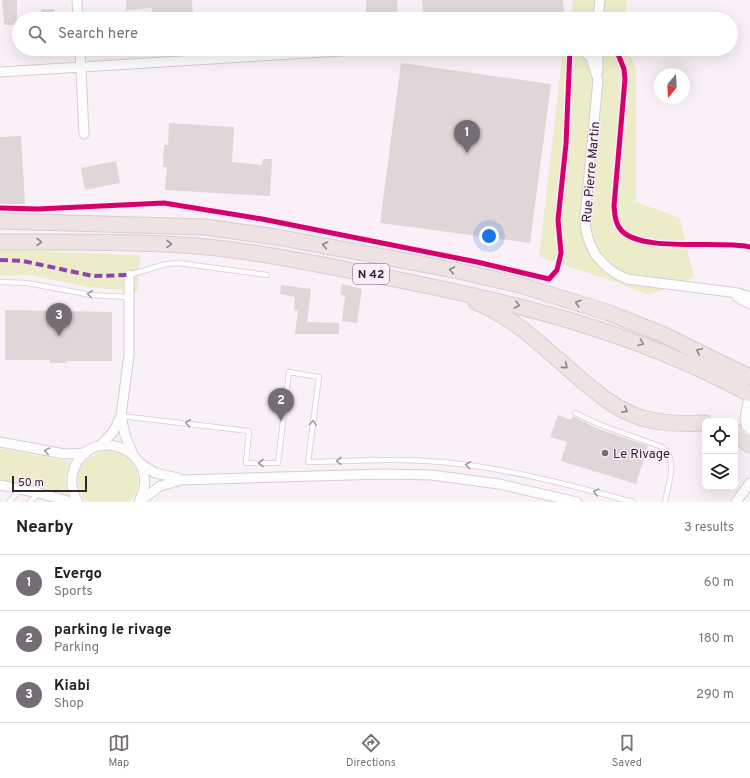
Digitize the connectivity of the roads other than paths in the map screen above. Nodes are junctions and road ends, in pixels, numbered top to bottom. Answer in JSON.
{"nodes":[{"id":1,"x":77,"y":0,"type":"edge"},
{"id":2,"x":600,"y":0,"type":"edge"},
{"id":3,"x":78,"y":12,"type":"edge"},
{"id":4,"x":599,"y":12,"type":"edge"},
{"id":5,"x":80,"y":56,"type":"edge"},
{"id":6,"x":259,"y":56,"type":"edge"},
{"id":7,"x":589,"y":56,"type":"edge"},
{"id":8,"x":598,"y":56,"type":"edge"},
{"id":9,"x":81,"y":67,"type":"junction"},
{"id":10,"x":0,"y":72,"type":"edge"},
{"id":11,"x":597,"y":77,"type":"junction"},
{"id":12,"x":84,"y":134,"type":"dead end"},
{"id":13,"x":0,"y":221,"type":"edge"},
{"id":14,"x":0,"y":242,"type":"edge"},
{"id":15,"x":129,"y":275,"type":"joint"},
{"id":16,"x":267,"y":275,"type":"dead end"},
{"id":17,"x":0,"y":282,"type":"edge"},
{"id":18,"x":420,"y":284,"type":"junction"},
{"id":19,"x":724,"y":292,"type":"junction"},
{"id":20,"x":129,"y":297,"type":"junction"},
{"id":21,"x":750,"y":297,"type":"edge"},
{"id":22,"x":750,"y":304,"type":"edge"},
{"id":23,"x":730,"y":375,"type":"junction"},
{"id":24,"x":750,"y":378,"type":"edge"},
{"id":25,"x":750,"y":394,"type":"edge"},
{"id":26,"x":750,"y":397,"type":"edge"},
{"id":27,"x":575,"y":413,"type":"dead end"},
{"id":28,"x":121,"y":416,"type":"junction"},
{"id":29,"x":702,"y":423,"type":"edge"},
{"id":30,"x":738,"y":435,"type":"edge"},
{"id":31,"x":750,"y":440,"type":"edge"},
{"id":32,"x":0,"y":442,"type":"edge"},
{"id":33,"x":750,"y":445,"type":"edge"},
{"id":34,"x":100,"y":446,"type":"junction"},
{"id":35,"x":86,"y":453,"type":"junction"},
{"id":36,"x":133,"y":455,"type":"junction"},
{"id":37,"x":141,"y":464,"type":"junction"},
{"id":38,"x":191,"y":479,"type":"junction"},
{"id":39,"x":750,"y":483,"type":"edge"},
{"id":40,"x":0,"y":485,"type":"edge"},
{"id":41,"x":28,"y":490,"type":"junction"},
{"id":42,"x":39,"y":493,"type":"junction"},
{"id":43,"x":9,"y":502,"type":"edge"},
{"id":44,"x":30,"y":502,"type":"edge"},
{"id":45,"x":71,"y":502,"type":"edge"},
{"id":46,"x":78,"y":502,"type":"edge"},
{"id":47,"x":139,"y":502,"type":"edge"},
{"id":48,"x":577,"y":502,"type":"edge"},
{"id":49,"x":633,"y":502,"type":"edge"},
{"id":50,"x":665,"y":502,"type":"edge"},
{"id":51,"x":736,"y":502,"type":"edge"}],
"edges":[{"from":1,"to":3,"type":"street"},
{"from":2,"to":4,"type":"street"},
{"from":5,"to":9,"type":"street"},
{"from":6,"to":9,"type":"street"},
{"from":7,"to":11,"type":"street","name":"Rue Pierre Martin"},
{"from":8,"to":11,"type":"street"},
{"from":9,"to":10,"type":"street"},
{"from":9,"to":12,"type":"street"},
{"from":11,"to":19,"type":"street","name":"Rue Pierre Martin"},
{"from":23,"to":13,"type":"highway","number":"N 42","one_way":true},
{"from":14,"to":18,"type":"highway","number":"N 42","one_way":true},
{"from":15,"to":16,"type":"lane"},
{"from":15,"to":20,"type":"street"},
{"from":20,"to":17,"type":"lane","one_way":true},
{"from":18,"to":23,"type":"highway","number":"N 42","one_way":true},
{"from":18,"to":29,"type":"highway","one_way":true},
{"from":19,"to":21,"type":"street","name":"Rue Pierre Martin"},
{"from":19,"to":22,"type":"street","name":"Rue Pierre Martin"},
{"from":20,"to":28,"type":"street"},
{"from":23,"to":24,"type":"highway","number":"N 42"},
{"from":23,"to":25,"type":"highway","number":"N 42"},
{"from":26,"to":31,"type":"street"},
{"from":27,"to":50,"type":"lane"},
{"from":28,"to":34,"type":"street"},
{"from":28,"to":36,"type":"street"},
{"from":49,"to":28,"type":"lane","one_way":true},
{"from":30,"to":33,"type":"highway"},
{"from":35,"to":32,"type":"street","one_way":true},
{"from":34,"to":35,"type":"street"},
{"from":34,"to":36,"type":"street"},
{"from":35,"to":46,"type":"street"},
{"from":36,"to":37,"type":"street"},
{"from":37,"to":38,"type":"street"},
{"from":37,"to":47,"type":"street"},
{"from":38,"to":47,"type":"street"},
{"from":38,"to":48,"type":"street"},
{"from":39,"to":51,"type":"street"},
{"from":40,"to":41,"type":"street"},
{"from":41,"to":42,"type":"street"},
{"from":41,"to":43,"type":"lane"},
{"from":42,"to":44,"type":"lane"},
{"from":42,"to":45,"type":"street"}]}
